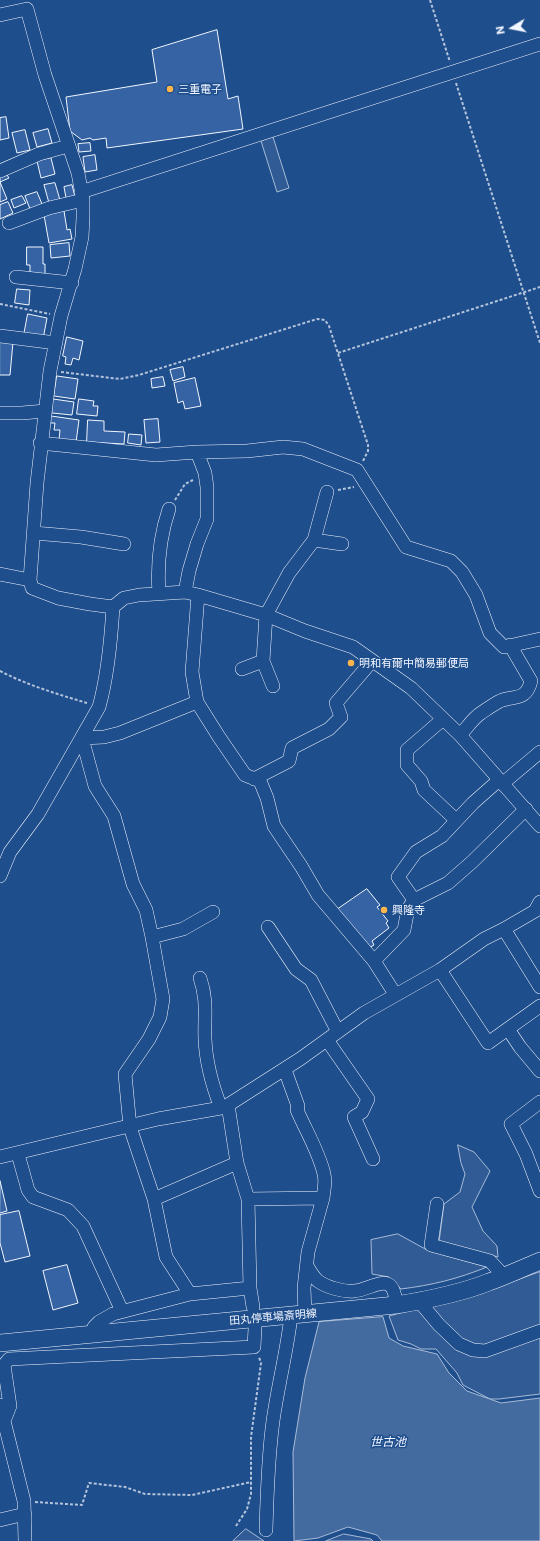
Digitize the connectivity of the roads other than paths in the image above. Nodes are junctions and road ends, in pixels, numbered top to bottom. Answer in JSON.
{"nodes":[{"id":1,"x":0,"y":15,"type":"edge"},
{"id":2,"x":540,"y":44,"type":"edge"},
{"id":3,"x":68,"y":146,"type":"junction"},
{"id":4,"x":0,"y":171,"type":"edge"},
{"id":5,"x":82,"y":196,"type":"junction"},
{"id":6,"x":9,"y":223,"type":"dead end"},
{"id":7,"x":16,"y":277,"type":"dead end"},
{"id":8,"x":72,"y":283,"type":"junction"},
{"id":9,"x":0,"y":336,"type":"edge"},
{"id":10,"x":56,"y":343,"type":"junction"},
{"id":11,"x":44,"y":411,"type":"junction"},
{"id":12,"x":0,"y":413,"type":"edge"},
{"id":13,"x":40,"y":443,"type":"junction"},
{"id":14,"x":197,"y":452,"type":"junction"},
{"id":15,"x":327,"y":492,"type":"road end"},
{"id":16,"x":169,"y":509,"type":"road end"},
{"id":17,"x":34,"y":533,"type":"junction"},
{"id":18,"x":314,"y":540,"type":"junction"},
{"id":19,"x":124,"y":544,"type":"dead end"},
{"id":20,"x":342,"y":544,"type":"dead end"},
{"id":21,"x":0,"y":574,"type":"edge"},
{"id":22,"x":30,"y":580,"type":"junction"},
{"id":23,"x":185,"y":592,"type":"junction"},
{"id":24,"x":159,"y":593,"type":"junction"},
{"id":25,"x":198,"y":595,"type":"junction"},
{"id":26,"x":112,"y":606,"type":"junction"},
{"id":27,"x":266,"y":615,"type":"junction"},
{"id":28,"x":540,"y":639,"type":"edge"},
{"id":29,"x":510,"y":645,"type":"junction"},
{"id":30,"x":263,"y":661,"type":"junction"},
{"id":31,"x":372,"y":661,"type":"junction"},
{"id":32,"x":242,"y":669,"type":"dead end"},
{"id":33,"x":535,"y":679,"type":"edge"},
{"id":34,"x":273,"y":686,"type":"dead end"},
{"id":35,"x":197,"y":702,"type":"junction"},
{"id":36,"x":443,"y":719,"type":"junction"},
{"id":37,"x":460,"y":735,"type":"junction"},
{"id":38,"x":82,"y":738,"type":"junction"},
{"id":39,"x":540,"y":752,"type":"edge"},
{"id":40,"x":254,"y":779,"type":"junction"},
{"id":41,"x":500,"y":782,"type":"junction"},
{"id":42,"x":526,"y":809,"type":"junction"},
{"id":43,"x":456,"y":820,"type":"junction"},
{"id":44,"x":540,"y":826,"type":"edge"},
{"id":45,"x":0,"y":876,"type":"edge"},
{"id":46,"x":414,"y":900,"type":"junction"},
{"id":47,"x":540,"y":902,"type":"edge"},
{"id":48,"x":213,"y":912,"type":"dead end"},
{"id":49,"x":268,"y":927,"type":"dead end"},
{"id":50,"x":504,"y":930,"type":"junction"},
{"id":51,"x":152,"y":937,"type":"junction"},
{"id":52,"x":374,"y":961,"type":"junction"},
{"id":53,"x":440,"y":970,"type":"junction"},
{"id":54,"x":200,"y":978,"type":"dead end"},
{"id":55,"x":540,"y":987,"type":"edge"},
{"id":56,"x":395,"y":994,"type":"junction"},
{"id":57,"x":540,"y":1006,"type":"edge"},
{"id":58,"x":508,"y":1029,"type":"junction"},
{"id":59,"x":338,"y":1032,"type":"junction"},
{"id":60,"x":327,"y":1040,"type":"junction"},
{"id":61,"x":285,"y":1070,"type":"junction"},
{"id":62,"x":540,"y":1071,"type":"edge"},
{"id":63,"x":540,"y":1102,"type":"edge"},
{"id":64,"x":224,"y":1106,"type":"junction"},
{"id":65,"x":130,"y":1127,"type":"junction"},
{"id":66,"x":18,"y":1154,"type":"junction"},
{"id":67,"x":0,"y":1157,"type":"edge"},
{"id":68,"x":373,"y":1159,"type":"dead end"},
{"id":69,"x":237,"y":1163,"type":"junction"},
{"id":70,"x":540,"y":1191,"type":"edge"},
{"id":71,"x":323,"y":1198,"type":"junction"},
{"id":72,"x":154,"y":1199,"type":"junction"},
{"id":73,"x":248,"y":1200,"type":"junction"},
{"id":74,"x":436,"y":1204,"type":"dead end"},
{"id":75,"x":540,"y":1261,"type":"edge"},
{"id":76,"x":307,"y":1266,"type":"junction"},
{"id":77,"x":504,"y":1276,"type":"junction"},
{"id":78,"x":250,"y":1288,"type":"junction"},
{"id":79,"x":190,"y":1294,"type":"junction"},
{"id":80,"x":419,"y":1301,"type":"junction"},
{"id":81,"x":396,"y":1305,"type":"junction"},
{"id":82,"x":253,"y":1307,"type":"dead end"},
{"id":83,"x":122,"y":1311,"type":"junction"},
{"id":84,"x":298,"y":1315,"type":"junction"},
{"id":85,"x":255,"y":1328,"type":"dead end"},
{"id":86,"x":540,"y":1332,"type":"edge"},
{"id":87,"x":91,"y":1335,"type":"junction"},
{"id":88,"x":0,"y":1343,"type":"edge"},
{"id":89,"x":0,"y":1405,"type":"edge"},
{"id":90,"x":4,"y":1421,"type":"junction"},
{"id":91,"x":25,"y":1514,"type":"junction"},
{"id":92,"x":0,"y":1520,"type":"edge"},
{"id":93,"x":266,"y":1530,"type":"dead end"},
{"id":94,"x":25,"y":1541,"type":"edge"}],
"edges":[{"from":1,"to":3,"type":"street"},
{"from":2,"to":5,"type":"street"},
{"from":3,"to":4,"type":"street"},
{"from":3,"to":5,"type":"street"},
{"from":5,"to":6,"type":"street"},
{"from":5,"to":8,"type":"street"},
{"from":7,"to":8,"type":"street"},
{"from":8,"to":10,"type":"street"},
{"from":9,"to":10,"type":"street"},
{"from":10,"to":11,"type":"street"},
{"from":11,"to":12,"type":"street"},
{"from":11,"to":13,"type":"street"},
{"from":13,"to":14,"type":"street"},
{"from":13,"to":17,"type":"street"},
{"from":14,"to":23,"type":"street"},
{"from":14,"to":29,"type":"street"},
{"from":15,"to":18,"type":"street"},
{"from":16,"to":24,"type":"street"},
{"from":17,"to":19,"type":"street"},
{"from":17,"to":22,"type":"street"},
{"from":18,"to":20,"type":"street"},
{"from":18,"to":27,"type":"street"},
{"from":21,"to":22,"type":"street"},
{"from":22,"to":26,"type":"street"},
{"from":23,"to":24,"type":"street"},
{"from":23,"to":25,"type":"street"},
{"from":24,"to":26,"type":"street"},
{"from":25,"to":27,"type":"street"},
{"from":25,"to":35,"type":"street"},
{"from":26,"to":38,"type":"street"},
{"from":27,"to":30,"type":"street"},
{"from":27,"to":31,"type":"street"},
{"from":28,"to":29,"type":"street"},
{"from":29,"to":33,"type":"street"},
{"from":30,"to":32,"type":"street"},
{"from":30,"to":34,"type":"street"},
{"from":31,"to":36,"type":"street"},
{"from":31,"to":40,"type":"street"},
{"from":33,"to":37,"type":"street"},
{"from":35,"to":38,"type":"street"},
{"from":35,"to":40,"type":"street"},
{"from":36,"to":37,"type":"street"},
{"from":36,"to":43,"type":"street"},
{"from":37,"to":41,"type":"street"},
{"from":38,"to":45,"type":"street"},
{"from":38,"to":51,"type":"street"},
{"from":39,"to":41,"type":"street"},
{"from":40,"to":52,"type":"street"},
{"from":41,"to":42,"type":"street"},
{"from":41,"to":43,"type":"street"},
{"from":42,"to":44,"type":"street"},
{"from":42,"to":46,"type":"street"},
{"from":43,"to":46,"type":"street"},
{"from":46,"to":52,"type":"street"},
{"from":47,"to":50,"type":"street"},
{"from":48,"to":51,"type":"street"},
{"from":49,"to":59,"type":"street"},
{"from":50,"to":53,"type":"street"},
{"from":50,"to":55,"type":"street"},
{"from":51,"to":65,"type":"street"},
{"from":52,"to":56,"type":"street"},
{"from":53,"to":56,"type":"street"},
{"from":53,"to":58,"type":"street"},
{"from":54,"to":64,"type":"street"},
{"from":56,"to":59,"type":"street"},
{"from":57,"to":58,"type":"street"},
{"from":58,"to":62,"type":"street"},
{"from":59,"to":60,"type":"street"},
{"from":60,"to":61,"type":"street"},
{"from":60,"to":68,"type":"street"},
{"from":61,"to":64,"type":"street"},
{"from":61,"to":71,"type":"street"},
{"from":63,"to":70,"type":"street"},
{"from":64,"to":65,"type":"street"},
{"from":64,"to":69,"type":"street"},
{"from":65,"to":66,"type":"street"},
{"from":65,"to":72,"type":"street"},
{"from":66,"to":67,"type":"street"},
{"from":66,"to":83,"type":"street"},
{"from":69,"to":72,"type":"street"},
{"from":69,"to":73,"type":"street"},
{"from":71,"to":73,"type":"street"},
{"from":71,"to":76,"type":"street"},
{"from":72,"to":79,"type":"street"},
{"from":73,"to":78,"type":"street"},
{"from":74,"to":77,"type":"street"},
{"from":75,"to":77,"type":"main road","name":"田丸停車場斎明線"},
{"from":76,"to":81,"type":"street"},
{"from":76,"to":84,"type":"street"},
{"from":77,"to":80,"type":"main road","name":"田丸停車場斎明線"},
{"from":78,"to":79,"type":"street"},
{"from":78,"to":82,"type":"street"},
{"from":79,"to":83,"type":"street"},
{"from":80,"to":81,"type":"main road","name":"田丸停車場斎明線"},
{"from":80,"to":86,"type":"street"},
{"from":81,"to":84,"type":"main road","name":"田丸停車場斎明線"},
{"from":83,"to":87,"type":"street"},
{"from":84,"to":87,"type":"main road","name":"田丸停車場斎明線"},
{"from":84,"to":93,"type":"street"},
{"from":85,"to":90,"type":"street"},
{"from":87,"to":88,"type":"main road","name":"田丸停車場斎明線"},
{"from":89,"to":90,"type":"street"},
{"from":90,"to":91,"type":"street"},
{"from":91,"to":92,"type":"street"},
{"from":91,"to":94,"type":"street"}]}
